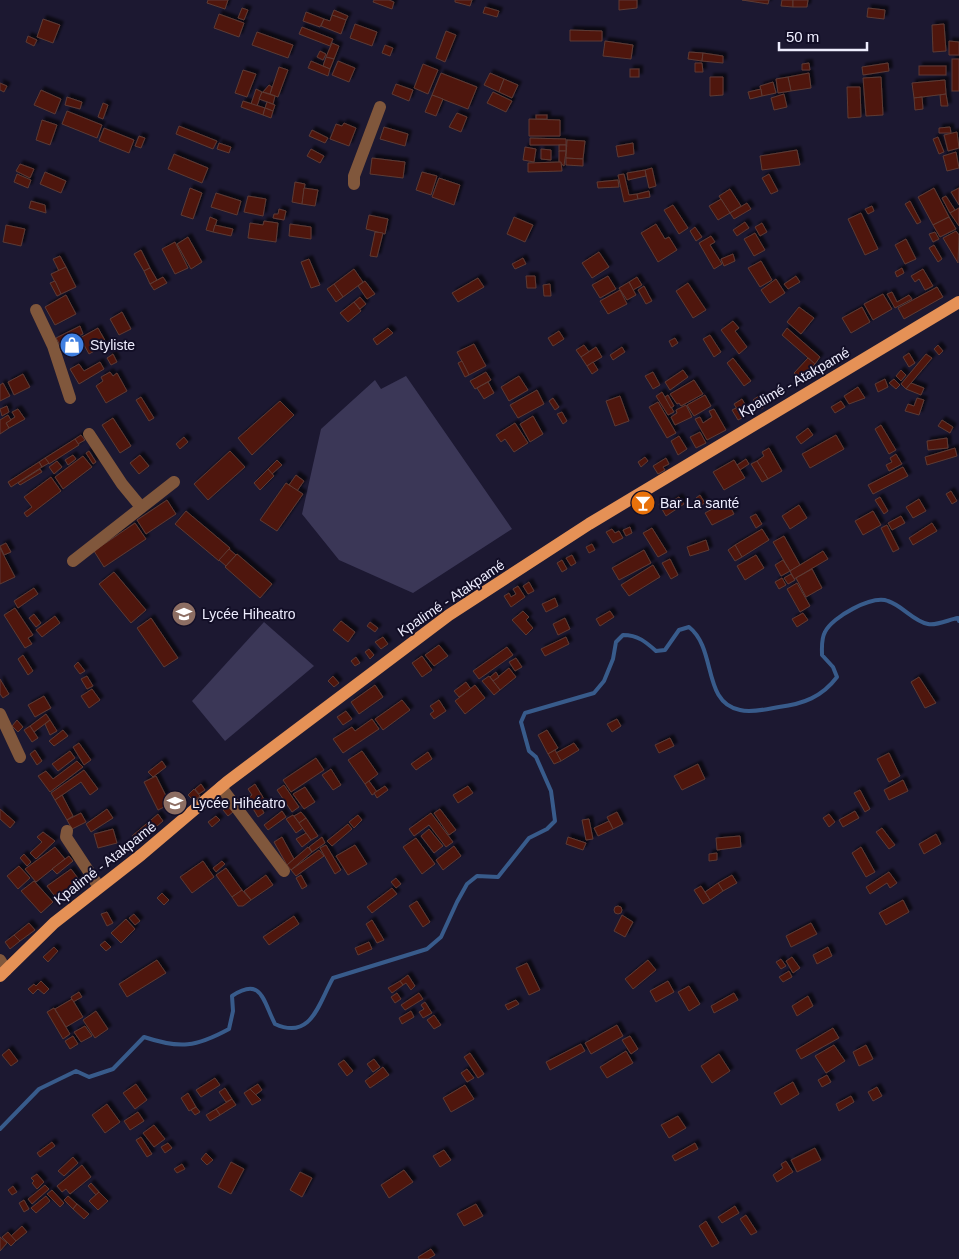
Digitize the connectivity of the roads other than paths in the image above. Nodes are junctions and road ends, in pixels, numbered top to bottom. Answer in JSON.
{"nodes":[{"id":1,"x":380,"y":107,"type":"dead end"},
{"id":2,"x":354,"y":184,"type":"dead end"},
{"id":3,"x":959,"y":302,"type":"edge"},
{"id":4,"x":36,"y":310,"type":"dead end"},
{"id":5,"x":70,"y":398,"type":"dead end"},
{"id":6,"x":89,"y":434,"type":"dead end"},
{"id":7,"x":174,"y":482,"type":"dead end"},
{"id":8,"x":141,"y":507,"type":"junction"},
{"id":9,"x":73,"y":561,"type":"dead end"},
{"id":10,"x":0,"y":714,"type":"edge"},
{"id":11,"x":20,"y":757,"type":"dead end"},
{"id":12,"x":221,"y":787,"type":"junction"},
{"id":13,"x":67,"y":831,"type":"dead end"},
{"id":14,"x":284,"y":871,"type":"dead end"},
{"id":15,"x":98,"y":887,"type":"junction"},
{"id":16,"x":2,"y":969,"type":"edge"}],
"edges":[{"from":1,"to":2,"type":"street"},
{"from":3,"to":12,"type":"main road","name":"Kpalimé - Atakpamé"},
{"from":4,"to":5,"type":"street"},
{"from":6,"to":8,"type":"street"},
{"from":7,"to":8,"type":"street"},
{"from":8,"to":9,"type":"street"},
{"from":10,"to":11,"type":"street"},
{"from":12,"to":14,"type":"street"},
{"from":12,"to":15,"type":"main road","name":"Kpalimé - Atakpamé"},
{"from":13,"to":15,"type":"street"},
{"from":15,"to":16,"type":"main road","name":"Kpalimé - Atakpamé"}]}
